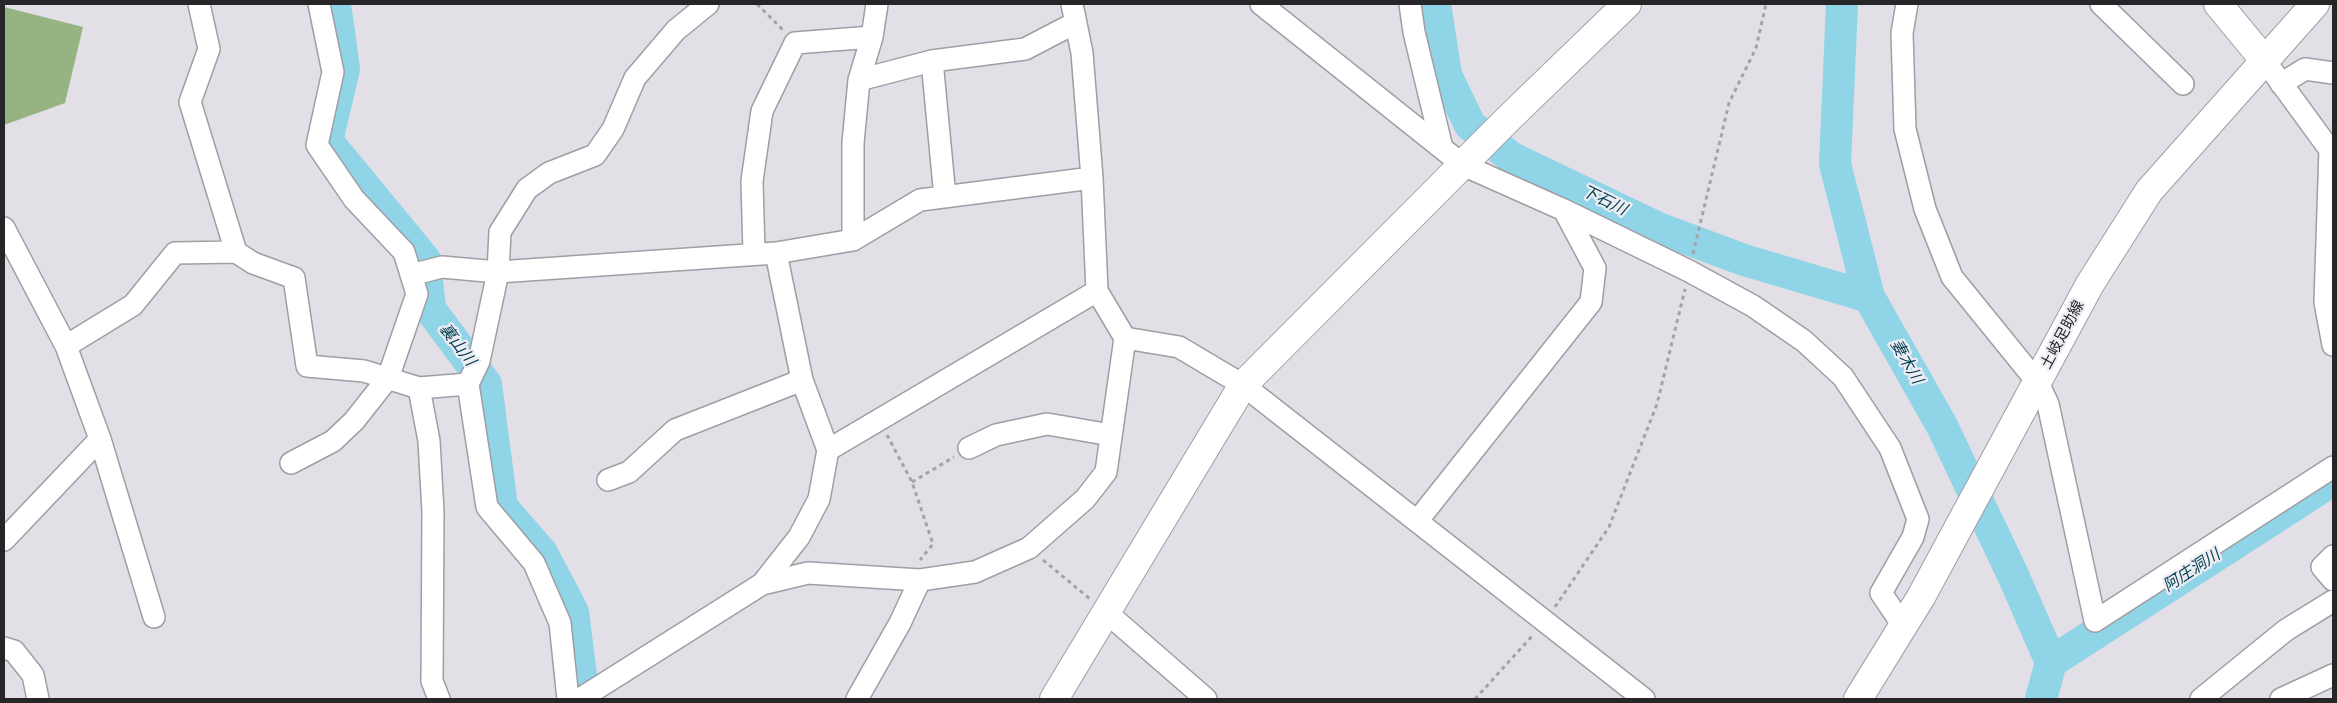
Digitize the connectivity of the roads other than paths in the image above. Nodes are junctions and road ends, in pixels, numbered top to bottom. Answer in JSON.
{"nodes":[{"id":1,"x":199,"y":4,"type":"edge"},
{"id":2,"x":319,"y":4,"type":"edge"},
{"id":3,"x":708,"y":4,"type":"edge"},
{"id":4,"x":877,"y":4,"type":"edge"},
{"id":5,"x":1260,"y":4,"type":"edge"},
{"id":6,"x":1410,"y":4,"type":"edge"},
{"id":7,"x":1627,"y":4,"type":"edge"},
{"id":8,"x":1907,"y":4,"type":"edge"},
{"id":9,"x":2101,"y":4,"type":"edge"},
{"id":10,"x":2218,"y":4,"type":"edge"},
{"id":11,"x":2315,"y":4,"type":"edge"},
{"id":12,"x":1073,"y":13,"type":"edge"},
{"id":13,"x":872,"y":37,"type":"junction"},
{"id":14,"x":932,"y":61,"type":"junction"},
{"id":15,"x":2264,"y":61,"type":"junction"},
{"id":16,"x":2333,"y":73,"type":"edge"},
{"id":17,"x":859,"y":80,"type":"junction"},
{"id":18,"x":2183,"y":84,"type":"dead end"},
{"id":19,"x":2281,"y":84,"type":"junction"},
{"id":20,"x":1442,"y":148,"type":"junction"},
{"id":21,"x":2331,"y":151,"type":"edge"},
{"id":22,"x":1463,"y":165,"type":"junction"},
{"id":23,"x":1092,"y":178,"type":"junction"},
{"id":24,"x":945,"y":197,"type":"junction"},
{"id":25,"x":1564,"y":210,"type":"junction"},
{"id":26,"x":4,"y":228,"type":"edge"},
{"id":27,"x":853,"y":240,"type":"junction"},
{"id":28,"x":236,"y":252,"type":"junction"},
{"id":29,"x":754,"y":253,"type":"junction"},
{"id":30,"x":776,"y":253,"type":"junction"},
{"id":31,"x":498,"y":272,"type":"junction"},
{"id":32,"x":411,"y":275,"type":"junction"},
{"id":33,"x":1097,"y":291,"type":"junction"},
{"id":34,"x":1125,"y":338,"type":"junction"},
{"id":35,"x":2333,"y":345,"type":"edge"},
{"id":36,"x":66,"y":346,"type":"junction"},
{"id":37,"x":388,"y":378,"type":"junction"},
{"id":38,"x":802,"y":380,"type":"junction"},
{"id":39,"x":468,"y":384,"type":"junction"},
{"id":40,"x":1243,"y":384,"type":"junction"},
{"id":41,"x":419,"y":388,"type":"junction"},
{"id":42,"x":2034,"y":391,"type":"junction"},
{"id":43,"x":1111,"y":435,"type":"junction"},
{"id":44,"x":100,"y":439,"type":"junction"},
{"id":45,"x":969,"y":448,"type":"road end"},
{"id":46,"x":828,"y":450,"type":"junction"},
{"id":47,"x":291,"y":463,"type":"dead end"},
{"id":48,"x":2333,"y":467,"type":"edge"},
{"id":49,"x":608,"y":480,"type":"dead end"},
{"id":50,"x":1418,"y":520,"type":"junction"},
{"id":51,"x":4,"y":540,"type":"edge"},
{"id":52,"x":2333,"y":556,"type":"edge"},
{"id":53,"x":920,"y":580,"type":"junction"},
{"id":54,"x":2333,"y":580,"type":"edge"},
{"id":55,"x":762,"y":584,"type":"junction"},
{"id":56,"x":2333,"y":601,"type":"edge"},
{"id":57,"x":1106,"y":612,"type":"junction"},
{"id":58,"x":154,"y":617,"type":"dead end"},
{"id":59,"x":1902,"y":624,"type":"junction"},
{"id":60,"x":4,"y":648,"type":"edge"},
{"id":61,"x":2333,"y":675,"type":"edge"},
{"id":62,"x":38,"y":699,"type":"edge"},
{"id":63,"x":439,"y":699,"type":"edge"},
{"id":64,"x":568,"y":699,"type":"edge"},
{"id":65,"x":580,"y":699,"type":"edge"},
{"id":66,"x":857,"y":699,"type":"edge"},
{"id":67,"x":1054,"y":699,"type":"edge"},
{"id":68,"x":1206,"y":699,"type":"edge"},
{"id":69,"x":1644,"y":699,"type":"edge"},
{"id":70,"x":1858,"y":699,"type":"edge"},
{"id":71,"x":2201,"y":699,"type":"edge"},
{"id":72,"x":2281,"y":699,"type":"edge"}],
"edges":[{"from":1,"to":28,"type":"street"},
{"from":2,"to":32,"type":"street"},
{"from":3,"to":31,"type":"street"},
{"from":4,"to":13,"type":"street"},
{"from":5,"to":20,"type":"street"},
{"from":6,"to":20,"type":"street"},
{"from":7,"to":22,"type":"street"},
{"from":8,"to":42,"type":"street"},
{"from":9,"to":18,"type":"street"},
{"from":10,"to":15,"type":"street"},
{"from":11,"to":15,"type":"street","name":"土岐足助線"},
{"from":12,"to":14,"type":"street"},
{"from":12,"to":23,"type":"street"},
{"from":13,"to":17,"type":"street"},
{"from":13,"to":29,"type":"street"},
{"from":14,"to":17,"type":"street"},
{"from":14,"to":24,"type":"street"},
{"from":15,"to":19,"type":"street"},
{"from":15,"to":42,"type":"street","name":"土岐足助線"},
{"from":16,"to":19,"type":"street"},
{"from":17,"to":27,"type":"street"},
{"from":19,"to":21,"type":"street"},
{"from":20,"to":22,"type":"street"},
{"from":21,"to":35,"type":"street"},
{"from":22,"to":25,"type":"street"},
{"from":22,"to":40,"type":"street"},
{"from":23,"to":24,"type":"street"},
{"from":23,"to":33,"type":"street"},
{"from":24,"to":27,"type":"street"},
{"from":25,"to":50,"type":"street"},
{"from":25,"to":59,"type":"street"},
{"from":26,"to":36,"type":"street"},
{"from":27,"to":30,"type":"street"},
{"from":28,"to":36,"type":"street"},
{"from":28,"to":37,"type":"street"},
{"from":29,"to":30,"type":"street"},
{"from":29,"to":31,"type":"street"},
{"from":30,"to":38,"type":"street"},
{"from":31,"to":32,"type":"street"},
{"from":31,"to":39,"type":"street"},
{"from":32,"to":37,"type":"street"},
{"from":33,"to":34,"type":"street"},
{"from":33,"to":46,"type":"street"},
{"from":34,"to":40,"type":"street"},
{"from":34,"to":43,"type":"street"},
{"from":36,"to":44,"type":"street"},
{"from":37,"to":41,"type":"street"},
{"from":37,"to":47,"type":"street"},
{"from":38,"to":46,"type":"street"},
{"from":38,"to":49,"type":"street"},
{"from":39,"to":41,"type":"street"},
{"from":39,"to":64,"type":"street"},
{"from":40,"to":50,"type":"street"},
{"from":40,"to":57,"type":"street"},
{"from":41,"to":63,"type":"street"},
{"from":42,"to":48,"type":"street"},
{"from":42,"to":59,"type":"street","name":"土岐足助線"},
{"from":43,"to":45,"type":"street"},
{"from":43,"to":53,"type":"street"},
{"from":44,"to":51,"type":"street"},
{"from":44,"to":58,"type":"street"},
{"from":46,"to":55,"type":"street"},
{"from":50,"to":69,"type":"street"},
{"from":52,"to":54,"type":"street"},
{"from":53,"to":55,"type":"street"},
{"from":53,"to":66,"type":"street"},
{"from":55,"to":65,"type":"street"},
{"from":56,"to":71,"type":"street"},
{"from":57,"to":67,"type":"street"},
{"from":57,"to":68,"type":"street"},
{"from":59,"to":70,"type":"street","name":"土岐足助線"},
{"from":60,"to":62,"type":"street"},
{"from":61,"to":72,"type":"street"}]}
